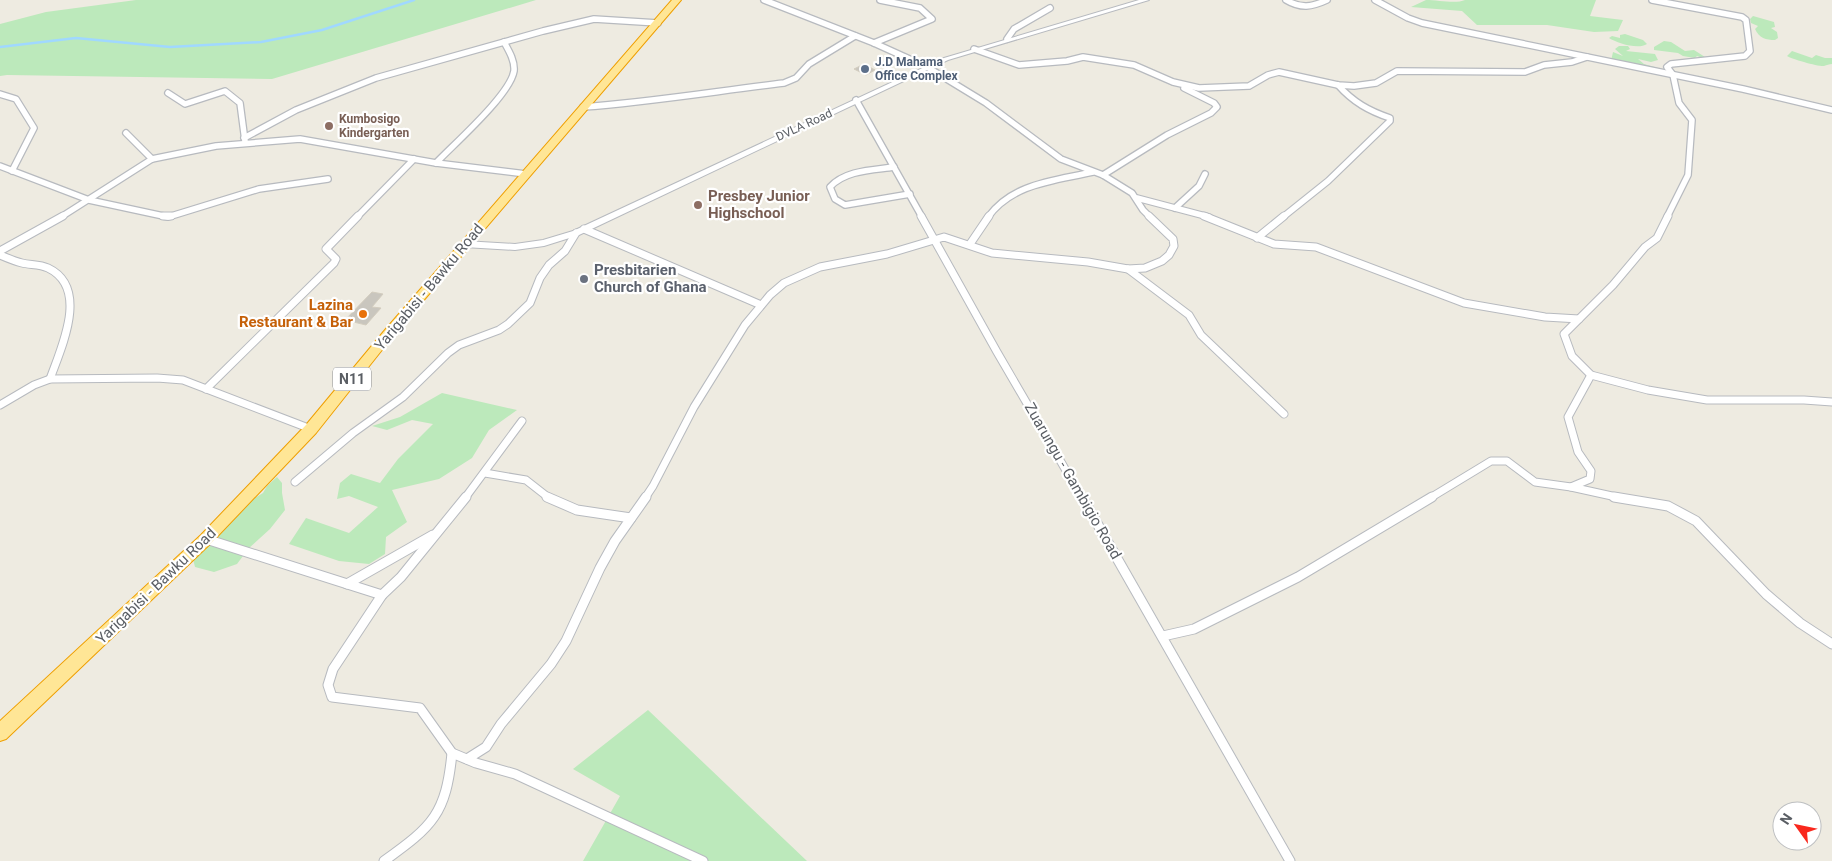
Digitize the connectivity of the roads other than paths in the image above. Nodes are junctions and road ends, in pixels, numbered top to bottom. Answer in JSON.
{"nodes":[{"id":1,"x":677,"y":0,"type":"edge"},
{"id":2,"x":764,"y":0,"type":"edge"},
{"id":3,"x":880,"y":0,"type":"edge"},
{"id":4,"x":1146,"y":0,"type":"edge"},
{"id":5,"x":1286,"y":0,"type":"edge"},
{"id":6,"x":1327,"y":0,"type":"edge"},
{"id":7,"x":1375,"y":0,"type":"edge"},
{"id":8,"x":1652,"y":0,"type":"edge"},
{"id":9,"x":773,"y":1,"type":"edge"},
{"id":10,"x":1050,"y":8,"type":"dead end"},
{"id":11,"x":658,"y":23,"type":"junction"},
{"id":12,"x":855,"y":36,"type":"junction"},
{"id":13,"x":1007,"y":40,"type":"junction"},
{"id":14,"x":504,"y":42,"type":"junction"},
{"id":15,"x":874,"y":43,"type":"junction"},
{"id":16,"x":974,"y":49,"type":"junction"},
{"id":17,"x":1587,"y":57,"type":"junction"},
{"id":18,"x":926,"y":67,"type":"junction"},
{"id":19,"x":1673,"y":75,"type":"junction"},
{"id":20,"x":1173,"y":82,"type":"junction"},
{"id":21,"x":1338,"y":85,"type":"junction"},
{"id":22,"x":168,"y":93,"type":"dead end"},
{"id":23,"x":0,"y":94,"type":"edge"},
{"id":24,"x":856,"y":100,"type":"junction"},
{"id":25,"x":584,"y":107,"type":"junction"},
{"id":26,"x":1832,"y":110,"type":"edge"},
{"id":27,"x":126,"y":133,"type":"dead end"},
{"id":28,"x":244,"y":140,"type":"junction"},
{"id":29,"x":152,"y":159,"type":"junction"},
{"id":30,"x":414,"y":159,"type":"junction"},
{"id":31,"x":436,"y":163,"type":"junction"},
{"id":32,"x":0,"y":166,"type":"edge"},
{"id":33,"x":894,"y":167,"type":"junction"},
{"id":34,"x":12,"y":171,"type":"junction"},
{"id":35,"x":1093,"y":172,"type":"junction"},
{"id":36,"x":526,"y":174,"type":"junction"},
{"id":37,"x":1205,"y":174,"type":"dead end"},
{"id":38,"x":1103,"y":175,"type":"junction"},
{"id":39,"x":328,"y":179,"type":"dead end"},
{"id":40,"x":910,"y":194,"type":"junction"},
{"id":41,"x":1137,"y":198,"type":"junction"},
{"id":42,"x":89,"y":200,"type":"junction"},
{"id":43,"x":1175,"y":208,"type":"junction"},
{"id":44,"x":580,"y":231,"type":"junction"},
{"id":45,"x":1257,"y":238,"type":"junction"},
{"id":46,"x":936,"y":239,"type":"junction"},
{"id":47,"x":464,"y":244,"type":"junction"},
{"id":48,"x":970,"y":244,"type":"junction"},
{"id":49,"x":0,"y":253,"type":"edge"},
{"id":50,"x":1128,"y":269,"type":"junction"},
{"id":51,"x":761,"y":305,"type":"junction"},
{"id":52,"x":1579,"y":319,"type":"junction"},
{"id":53,"x":1591,"y":375,"type":"junction"},
{"id":54,"x":50,"y":379,"type":"junction"},
{"id":55,"x":206,"y":389,"type":"junction"},
{"id":56,"x":1832,"y":402,"type":"edge"},
{"id":57,"x":0,"y":405,"type":"edge"},
{"id":58,"x":1284,"y":414,"type":"dead end"},
{"id":59,"x":522,"y":421,"type":"dead end"},
{"id":60,"x":311,"y":429,"type":"junction"},
{"id":61,"x":485,"y":473,"type":"junction"},
{"id":62,"x":296,"y":482,"type":"dead end"},
{"id":63,"x":1571,"y":487,"type":"junction"},
{"id":64,"x":631,"y":518,"type":"junction"},
{"id":65,"x":437,"y":532,"type":"junction"},
{"id":66,"x":206,"y":539,"type":"junction"},
{"id":67,"x":347,"y":584,"type":"junction"},
{"id":68,"x":382,"y":595,"type":"junction"},
{"id":69,"x":1163,"y":636,"type":"junction"},
{"id":70,"x":1832,"y":644,"type":"edge"},
{"id":71,"x":0,"y":733,"type":"edge"},
{"id":72,"x":452,"y":753,"type":"junction"},
{"id":73,"x":467,"y":759,"type":"junction"},
{"id":74,"x":384,"y":861,"type":"edge"},
{"id":75,"x":703,"y":861,"type":"edge"},
{"id":76,"x":1290,"y":861,"type":"edge"}],
"edges":[{"from":1,"to":11,"type":"highway","name":"Yarigabisi - Bawku Road","number":"N11"},
{"from":2,"to":9,"type":"street"},
{"from":3,"to":15,"type":"street"},
{"from":4,"to":13,"type":"street","name":"DVLA Road"},
{"from":5,"to":6,"type":"street"},
{"from":7,"to":17,"type":"street"},
{"from":8,"to":19,"type":"street"},
{"from":9,"to":12,"type":"street"},
{"from":10,"to":13,"type":"street"},
{"from":11,"to":14,"type":"street"},
{"from":11,"to":25,"type":"highway","name":"Yarigabisi - Bawku Road","number":"N11"},
{"from":12,"to":15,"type":"street"},
{"from":12,"to":25,"type":"street"},
{"from":13,"to":16,"type":"street","name":"DVLA Road"},
{"from":14,"to":28,"type":"street"},
{"from":14,"to":31,"type":"street"},
{"from":15,"to":18,"type":"street"},
{"from":16,"to":18,"type":"street","name":"DVLA Road"},
{"from":16,"to":20,"type":"street"},
{"from":17,"to":19,"type":"street"},
{"from":17,"to":21,"type":"street"},
{"from":18,"to":24,"type":"street","name":"DVLA Road"},
{"from":18,"to":35,"type":"street"},
{"from":19,"to":26,"type":"street"},
{"from":19,"to":52,"type":"street"},
{"from":20,"to":21,"type":"street"},
{"from":20,"to":38,"type":"street"},
{"from":21,"to":45,"type":"street"},
{"from":22,"to":28,"type":"street"},
{"from":23,"to":34,"type":"street"},
{"from":24,"to":33,"type":"street","name":"Zuarungu - Gambigio Road"},
{"from":24,"to":44,"type":"street","name":"DVLA Road"},
{"from":25,"to":36,"type":"highway","name":"Yarigabisi - Bawku Road","number":"N11"},
{"from":27,"to":29,"type":"street"},
{"from":28,"to":29,"type":"street"},
{"from":28,"to":30,"type":"street"},
{"from":29,"to":42,"type":"street"},
{"from":30,"to":31,"type":"street"},
{"from":30,"to":55,"type":"street"},
{"from":31,"to":36,"type":"street"},
{"from":32,"to":34,"type":"street"},
{"from":33,"to":40,"type":"street","name":"Zuarungu - Gambigio Road"},
{"from":33,"to":40,"type":"street"},
{"from":34,"to":42,"type":"street"},
{"from":35,"to":38,"type":"street"},
{"from":35,"to":48,"type":"street"},
{"from":36,"to":47,"type":"highway","name":"Yarigabisi - Bawku Road","number":"N11"},
{"from":37,"to":43,"type":"street"},
{"from":38,"to":41,"type":"street"},
{"from":39,"to":42,"type":"street"},
{"from":40,"to":46,"type":"street","name":"Zuarungu - Gambigio Road"},
{"from":41,"to":43,"type":"street"},
{"from":41,"to":50,"type":"street"},
{"from":42,"to":49,"type":"street"},
{"from":43,"to":45,"type":"street"},
{"from":44,"to":47,"type":"street","name":"DVLA Road"},
{"from":44,"to":51,"type":"street"},
{"from":44,"to":62,"type":"street"},
{"from":45,"to":52,"type":"street"},
{"from":46,"to":48,"type":"street"},
{"from":46,"to":51,"type":"street"},
{"from":46,"to":69,"type":"street","name":"Zuarungu - Gambigio Road"},
{"from":47,"to":60,"type":"highway","name":"Yarigabisi - Bawku Road","number":"N11"},
{"from":48,"to":50,"type":"street"},
{"from":49,"to":54,"type":"street"},
{"from":50,"to":58,"type":"street"},
{"from":51,"to":64,"type":"street"},
{"from":52,"to":53,"type":"street"},
{"from":53,"to":56,"type":"street"},
{"from":53,"to":63,"type":"street"},
{"from":54,"to":55,"type":"street"},
{"from":54,"to":57,"type":"street"},
{"from":55,"to":60,"type":"street"},
{"from":59,"to":61,"type":"street"},
{"from":60,"to":66,"type":"highway","name":"Yarigabisi - Bawku Road","number":"N11"},
{"from":61,"to":64,"type":"street"},
{"from":61,"to":65,"type":"street"},
{"from":63,"to":69,"type":"street"},
{"from":63,"to":70,"type":"street"},
{"from":64,"to":73,"type":"street"},
{"from":65,"to":67,"type":"street"},
{"from":65,"to":68,"type":"street"},
{"from":66,"to":67,"type":"street"},
{"from":66,"to":71,"type":"highway","name":"Yarigabisi - Bawku Road","number":"N11"},
{"from":67,"to":68,"type":"street"},
{"from":68,"to":72,"type":"street"},
{"from":69,"to":76,"type":"street","name":"Zuarungu - Gambigio Road"},
{"from":72,"to":73,"type":"street"},
{"from":72,"to":74,"type":"street"},
{"from":73,"to":75,"type":"street"}]}
